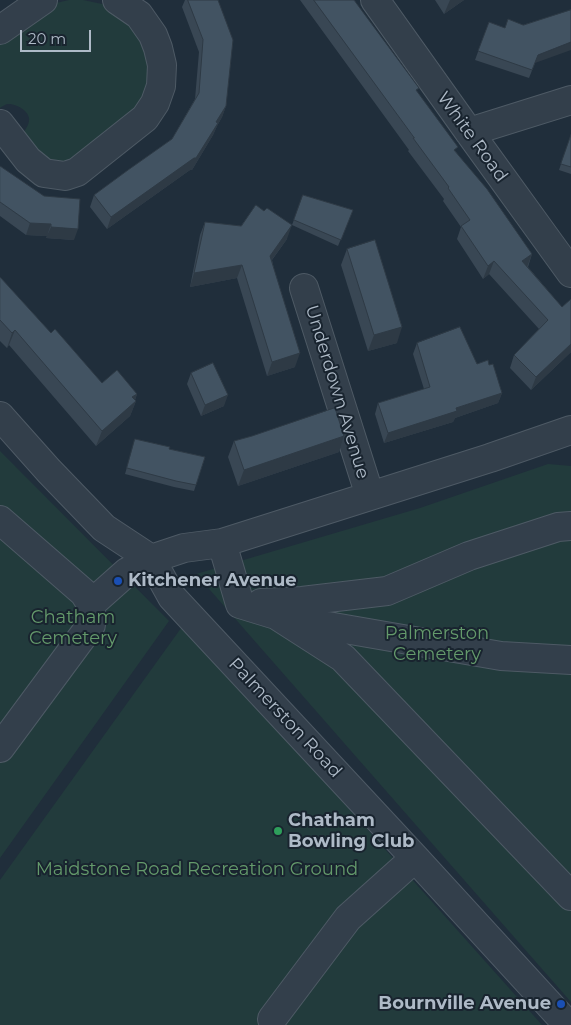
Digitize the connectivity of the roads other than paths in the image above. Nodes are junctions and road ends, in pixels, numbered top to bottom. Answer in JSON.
{"nodes":[{"id":1,"x":43,"y":0,"type":"edge"},
{"id":2,"x":117,"y":0,"type":"edge"},
{"id":3,"x":375,"y":0,"type":"edge"},
{"id":4,"x":0,"y":30,"type":"edge"},
{"id":5,"x":571,"y":100,"type":"edge"},
{"id":6,"x":1,"y":128,"type":"edge"},
{"id":7,"x":469,"y":132,"type":"junction"},
{"id":8,"x":571,"y":273,"type":"edge"},
{"id":9,"x":304,"y":288,"type":"dead end"},
{"id":10,"x":0,"y":416,"type":"edge"},
{"id":11,"x":571,"y":430,"type":"edge"},
{"id":12,"x":370,"y":496,"type":"junction"},
{"id":13,"x":0,"y":520,"type":"edge"},
{"id":14,"x":571,"y":526,"type":"edge"},
{"id":15,"x":222,"y":543,"type":"junction"},
{"id":16,"x":151,"y":559,"type":"junction"},
{"id":17,"x":91,"y":604,"type":"junction"},
{"id":18,"x":240,"y":604,"type":"junction"},
{"id":19,"x":276,"y":615,"type":"junction"},
{"id":20,"x":571,"y":660,"type":"edge"},
{"id":21,"x":0,"y":748,"type":"edge"},
{"id":22,"x":415,"y":858,"type":"junction"},
{"id":23,"x":571,"y":896,"type":"edge"},
{"id":24,"x":272,"y":1019,"type":"dead end"},
{"id":25,"x":568,"y":1025,"type":"edge"}],
"edges":[{"from":1,"to":4,"type":"street"},
{"from":2,"to":6,"type":"street"},
{"from":3,"to":7,"type":"street","name":"White Road"},
{"from":5,"to":7,"type":"street"},
{"from":7,"to":8,"type":"street","name":"White Road"},
{"from":9,"to":12,"type":"street","name":"Underdown Avenue"},
{"from":10,"to":16,"type":"street","name":"Palmerston Road"},
{"from":11,"to":12,"type":"street"},
{"from":12,"to":15,"type":"street"},
{"from":13,"to":17,"type":"street"},
{"from":14,"to":18,"type":"street"},
{"from":15,"to":16,"type":"street"},
{"from":15,"to":18,"type":"street"},
{"from":16,"to":17,"type":"street"},
{"from":16,"to":22,"type":"street","name":"Palmerston Road"},
{"from":17,"to":21,"type":"street"},
{"from":18,"to":19,"type":"street"},
{"from":19,"to":20,"type":"street"},
{"from":19,"to":23,"type":"street"},
{"from":22,"to":24,"type":"street"},
{"from":22,"to":25,"type":"street","name":"Palmerston Road"}]}
